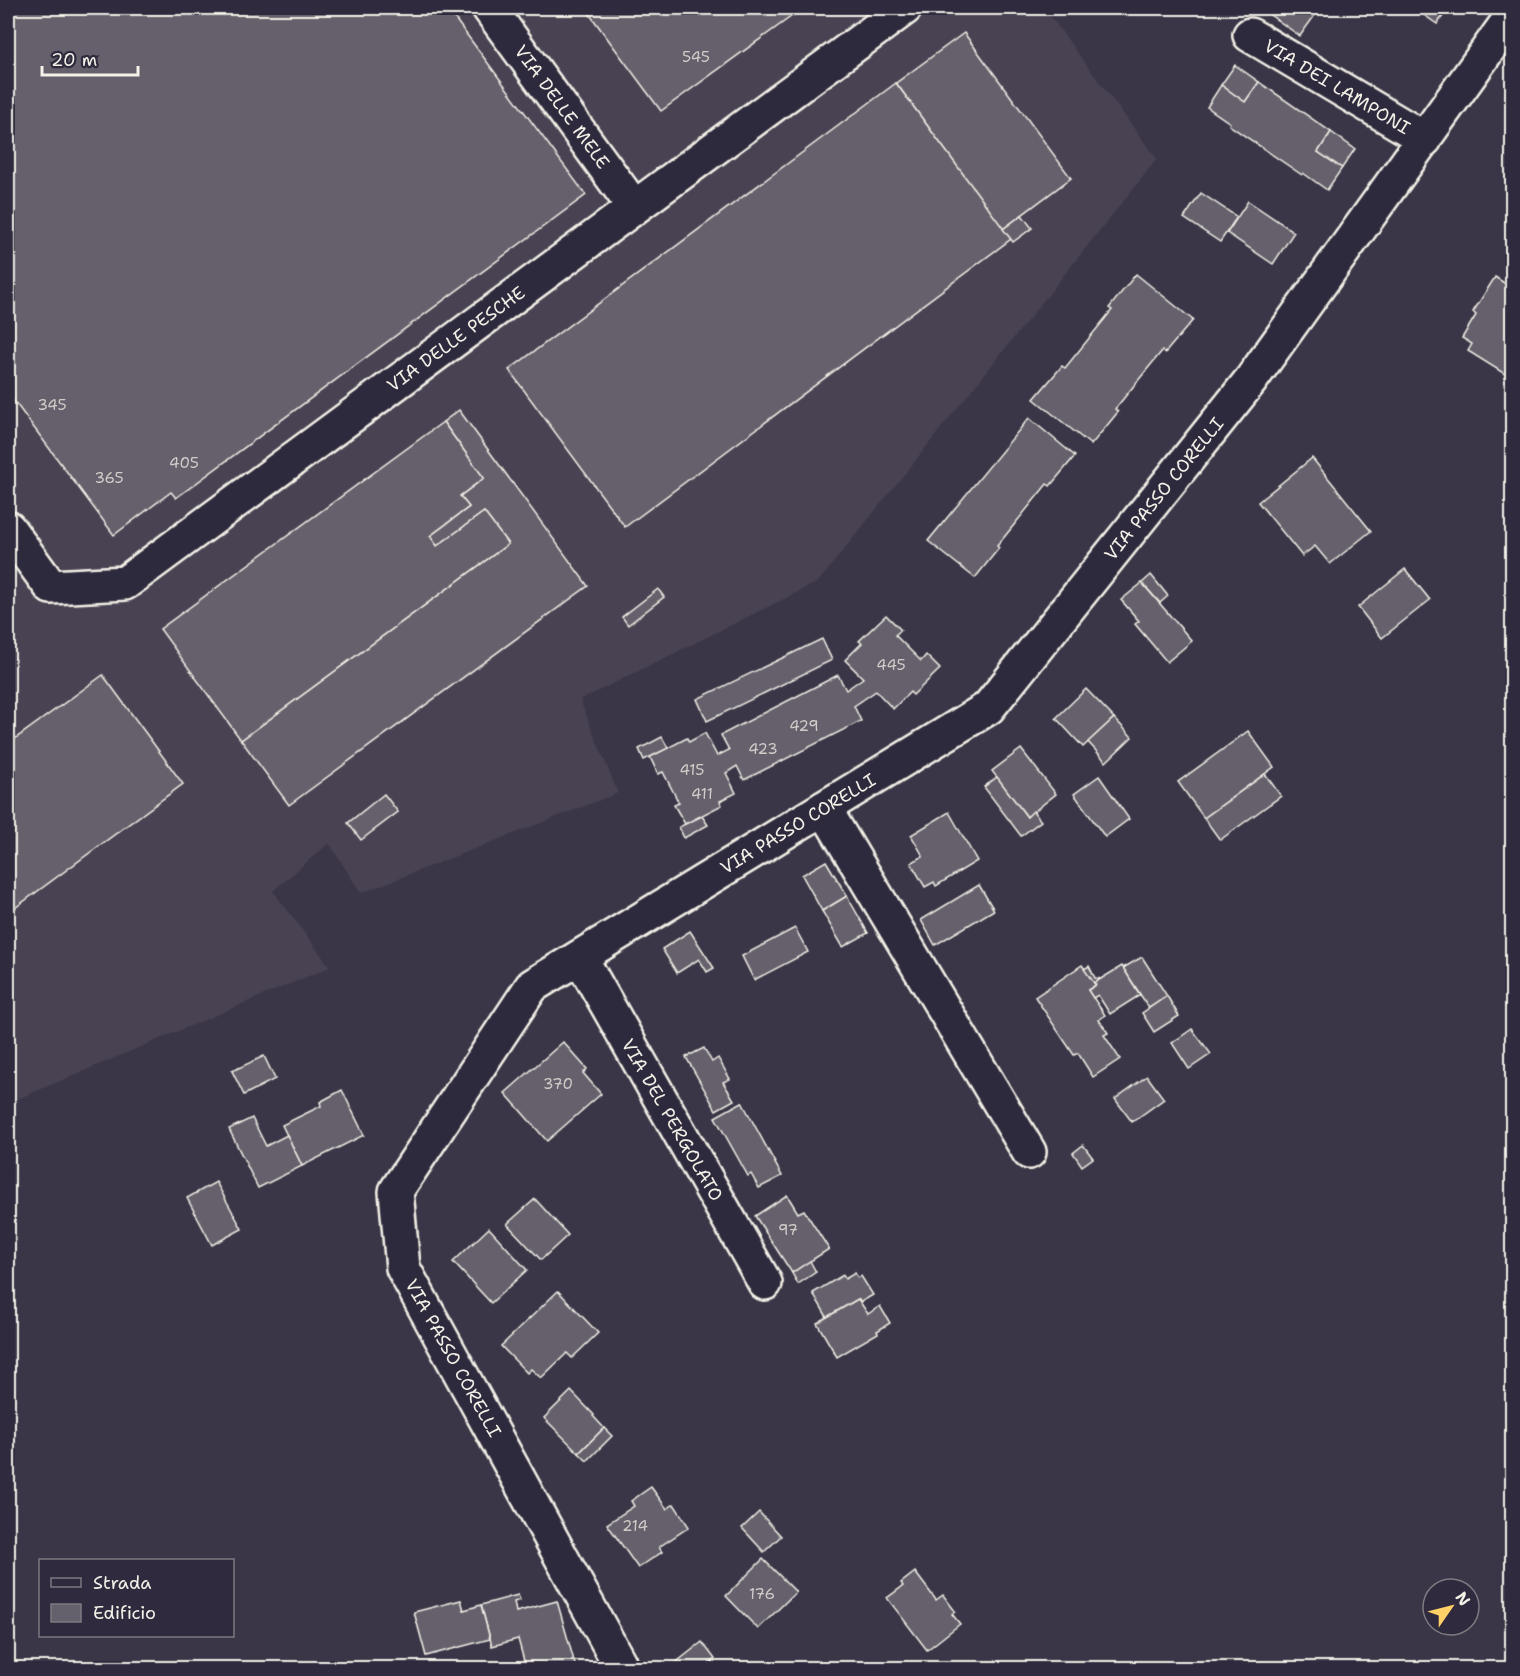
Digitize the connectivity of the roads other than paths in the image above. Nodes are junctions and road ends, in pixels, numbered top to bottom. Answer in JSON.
{"nodes":[{"id":1,"x":489,"y":8,"type":"edge"},
{"id":2,"x":905,"y":8,"type":"edge"},
{"id":3,"x":1512,"y":16,"type":"edge"},
{"id":4,"x":1250,"y":35,"type":"dead end"},
{"id":5,"x":1425,"y":139,"type":"junction"},
{"id":6,"x":634,"y":207,"type":"junction"},
{"id":7,"x":8,"y":528,"type":"edge"},
{"id":8,"x":824,"y":808,"type":"junction"},
{"id":9,"x":580,"y":957,"type":"junction"},
{"id":10,"x":1029,"y":1152,"type":"dead end"},
{"id":11,"x":765,"y":1283,"type":"dead end"},
{"id":12,"x":622,"y":1668,"type":"edge"}],
"edges":[{"from":1,"to":6,"type":"street","name":"VIA DELLE MELE"},
{"from":2,"to":6,"type":"street","name":"VIA DELLE PESCHE"},
{"from":3,"to":5,"type":"street","name":"VIA PASSO CORELLI"},
{"from":4,"to":5,"type":"street","name":"VIA DEI LAMPONI"},
{"from":5,"to":8,"type":"street","name":"VIA PASSO CORELLI"},
{"from":6,"to":7,"type":"street","name":"VIA DELLE PESCHE"},
{"from":8,"to":9,"type":"street","name":"VIA PASSO CORELLI"},
{"from":8,"to":10,"type":"street"},
{"from":9,"to":11,"type":"street","name":"VIA DEL PERGOLATO"},
{"from":9,"to":12,"type":"street","name":"VIA PASSO CORELLI"}]}
